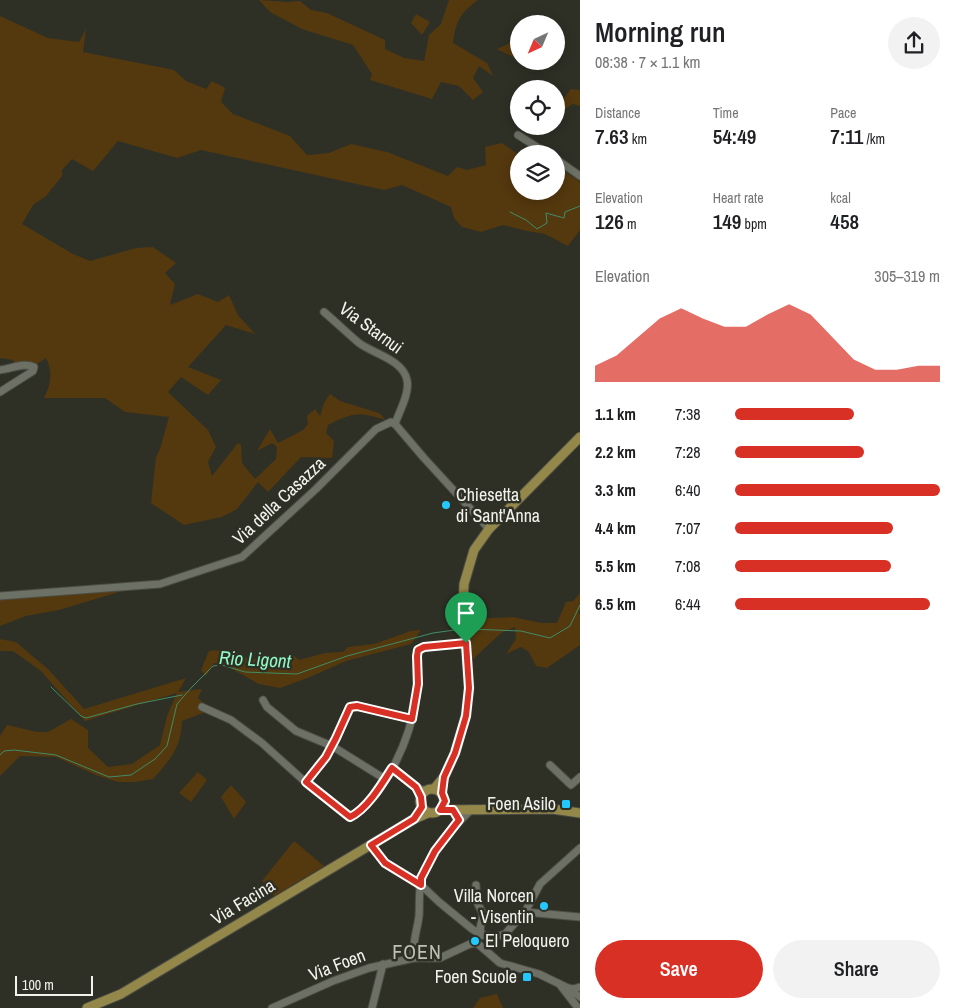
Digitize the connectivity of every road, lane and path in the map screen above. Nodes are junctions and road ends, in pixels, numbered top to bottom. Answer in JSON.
{"nodes":[{"id":1,"x":518,"y":135,"type":"dead end"},
{"id":2,"x":534,"y":145,"type":"edge"},
{"id":3,"x":565,"y":165,"type":"edge"},
{"id":4,"x":580,"y":176,"type":"edge"},
{"id":5,"x":324,"y":312,"type":"dead end"},
{"id":6,"x":0,"y":370,"type":"edge"},
{"id":7,"x":0,"y":392,"type":"edge"},
{"id":8,"x":395,"y":424,"type":"junction"},
{"id":9,"x":580,"y":436,"type":"edge"},
{"id":10,"x":489,"y":529,"type":"junction"},
{"id":11,"x":0,"y":596,"type":"edge"},
{"id":12,"x":466,"y":643,"type":"junction"},
{"id":13,"x":263,"y":700,"type":"dead end"},
{"id":14,"x":202,"y":707,"type":"dead end"},
{"id":15,"x":412,"y":719,"type":"junction"},
{"id":16,"x":332,"y":746,"type":"junction"},
{"id":17,"x":550,"y":765,"type":"dead end"},
{"id":18,"x":392,"y":768,"type":"junction"},
{"id":19,"x":444,"y":777,"type":"junction"},
{"id":20,"x":580,"y":777,"type":"edge"},
{"id":21,"x":385,"y":779,"type":"junction"},
{"id":22,"x":306,"y":782,"type":"junction"},
{"id":23,"x":427,"y":792,"type":"junction"},
{"id":24,"x":443,"y":797,"type":"junction"},
{"id":25,"x":425,"y":810,"type":"junction"},
{"id":26,"x":440,"y":810,"type":"junction"},
{"id":27,"x":453,"y":810,"type":"junction"},
{"id":28,"x":469,"y":810,"type":"junction"},
{"id":29,"x":580,"y":813,"type":"edge"},
{"id":30,"x":458,"y":822,"type":"junction"},
{"id":31,"x":371,"y":845,"type":"junction"},
{"id":32,"x":580,"y":848,"type":"edge"},
{"id":33,"x":421,"y":885,"type":"junction"},
{"id":34,"x":476,"y":885,"type":"dead end"},
{"id":35,"x":526,"y":912,"type":"junction"},
{"id":36,"x":580,"y":917,"type":"edge"},
{"id":37,"x":482,"y":935,"type":"junction"},
{"id":38,"x":478,"y":943,"type":"junction"},
{"id":39,"x":414,"y":958,"type":"junction"},
{"id":40,"x":383,"y":964,"type":"junction"},
{"id":41,"x":580,"y":986,"type":"edge"},
{"id":42,"x":564,"y":987,"type":"junction"},
{"id":43,"x":580,"y":997,"type":"edge"},
{"id":44,"x":87,"y":1008,"type":"edge"},
{"id":45,"x":272,"y":1008,"type":"edge"},
{"id":46,"x":372,"y":1008,"type":"edge"},
{"id":47,"x":578,"y":1008,"type":"edge"}],
"edges":[{"from":1,"to":2,"type":"street"},
{"from":3,"to":4,"type":"street"},
{"from":5,"to":8,"type":"street","name":"Via Starnui"},
{"from":6,"to":7,"type":"street"},
{"from":8,"to":10,"type":"street"},
{"from":8,"to":11,"type":"street","name":"Via della Casazza"},
{"from":9,"to":10,"type":"main road"},
{"from":10,"to":12,"type":"main road"},
{"from":12,"to":15,"type":"street"},
{"from":12,"to":19,"type":"main road"},
{"from":13,"to":16,"type":"street"},
{"from":14,"to":22,"type":"street"},
{"from":15,"to":16,"type":"street"},
{"from":15,"to":18,"type":"street"},
{"from":16,"to":21,"type":"street"},
{"from":16,"to":22,"type":"street"},
{"from":17,"to":20,"type":"street"},
{"from":18,"to":21,"type":"street"},
{"from":18,"to":23,"type":"street"},
{"from":19,"to":23,"type":"main road"},
{"from":19,"to":24,"type":"main road"},
{"from":21,"to":22,"type":"street"},
{"from":23,"to":24,"type":"main road"},
{"from":23,"to":25,"type":"main road"},
{"from":24,"to":26,"type":"main road"},
{"from":24,"to":28,"type":"main road"},
{"from":25,"to":26,"type":"main road"},
{"from":25,"to":31,"type":"main road","name":"Via Facina"},
{"from":26,"to":27,"type":"main road"},
{"from":27,"to":28,"type":"main road"},
{"from":27,"to":30,"type":"street"},
{"from":28,"to":29,"type":"main road"},
{"from":28,"to":30,"type":"street"},
{"from":30,"to":33,"type":"street"},
{"from":31,"to":33,"type":"street"},
{"from":31,"to":44,"type":"main road","name":"Via Facina"},
{"from":32,"to":35,"type":"street"},
{"from":33,"to":37,"type":"street"},
{"from":33,"to":39,"type":"street"},
{"from":34,"to":37,"type":"street"},
{"from":35,"to":36,"type":"street"},
{"from":35,"to":37,"type":"street"},
{"from":37,"to":38,"type":"street"},
{"from":38,"to":39,"type":"street","name":"Via Foen"},
{"from":38,"to":42,"type":"street"},
{"from":39,"to":40,"type":"street","name":"Via Foen"},
{"from":40,"to":45,"type":"street","name":"Via Foen"},
{"from":40,"to":46,"type":"street"},
{"from":41,"to":42,"type":"street"},
{"from":42,"to":43,"type":"street"},
{"from":42,"to":47,"type":"street"}]}
